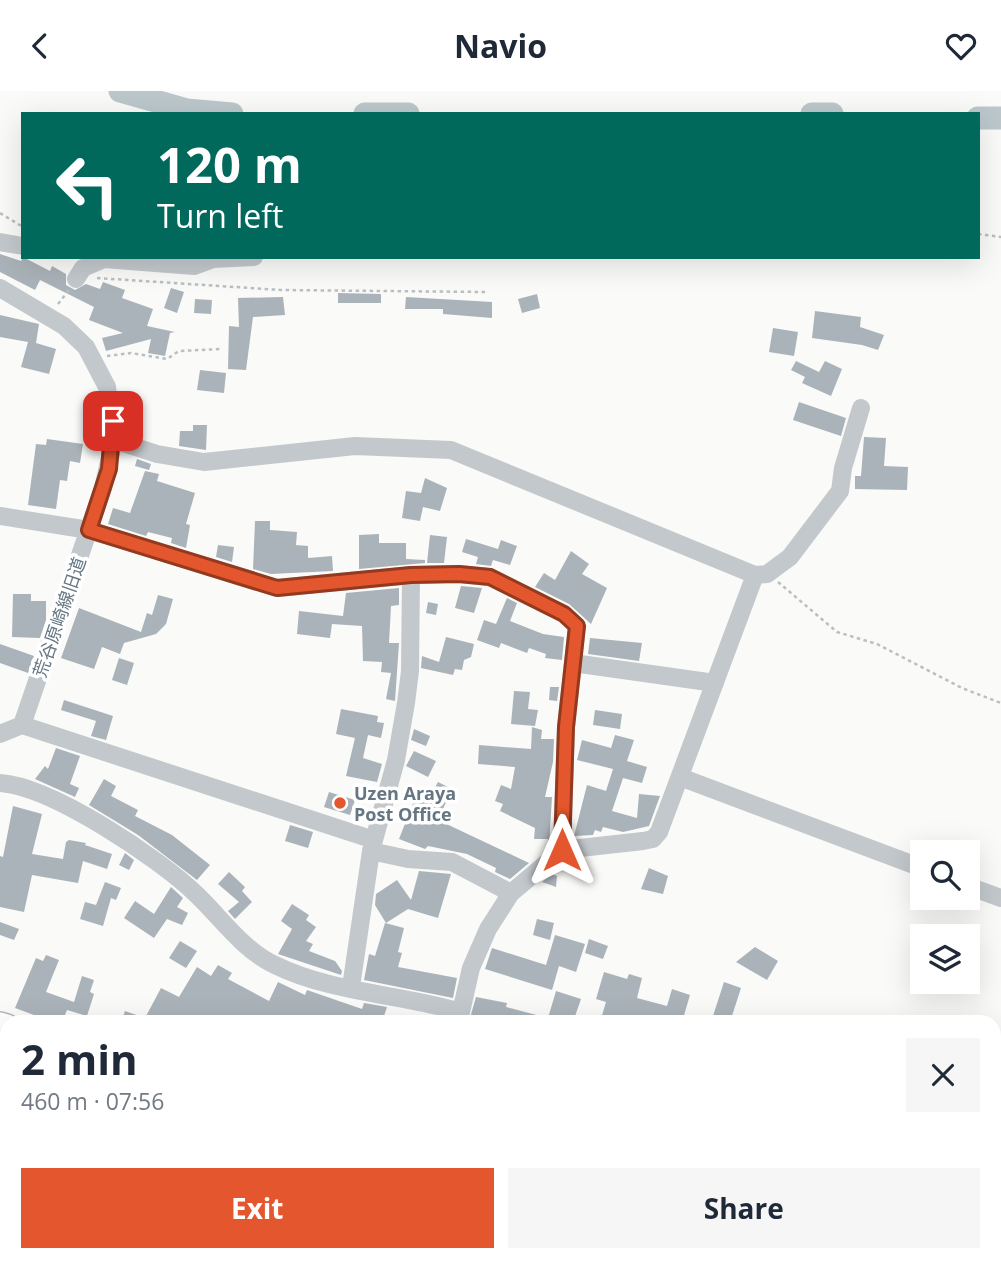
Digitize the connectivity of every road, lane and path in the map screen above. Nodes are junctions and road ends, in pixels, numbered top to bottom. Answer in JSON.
{"nodes":[{"id":1,"x":0,"y":213,"type":"edge"},
{"id":2,"x":21,"y":226,"type":"edge"},
{"id":3,"x":980,"y":234,"type":"edge"},
{"id":4,"x":1001,"y":237,"type":"edge"},
{"id":5,"x":0,"y":242,"type":"edge"},
{"id":6,"x":21,"y":246,"type":"edge"},
{"id":7,"x":96,"y":259,"type":"edge"},
{"id":8,"x":109,"y":259,"type":"edge"},
{"id":9,"x":227,"y":259,"type":"edge"},
{"id":10,"x":76,"y":279,"type":"junction"},
{"id":11,"x":0,"y":288,"type":"edge"},
{"id":12,"x":485,"y":292,"type":"dead end"},
{"id":13,"x":50,"y":317,"type":"junction"},
{"id":14,"x":222,"y":349,"type":"dead end"},
{"id":15,"x":95,"y":361,"type":"junction"},
{"id":16,"x":861,"y":408,"type":"dead end"},
{"id":17,"x":114,"y":439,"type":"junction"},
{"id":18,"x":0,"y":516,"type":"edge"},
{"id":19,"x":89,"y":530,"type":"junction"},
{"id":20,"x":761,"y":574,"type":"junction"},
{"id":21,"x":411,"y":575,"type":"junction"},
{"id":22,"x":573,"y":663,"type":"junction"},
{"id":23,"x":715,"y":684,"type":"junction"},
{"id":24,"x":1001,"y":703,"type":"edge"},
{"id":25,"x":22,"y":725,"type":"junction"},
{"id":26,"x":0,"y":734,"type":"edge"},
{"id":27,"x":680,"y":777,"type":"junction"},
{"id":28,"x":0,"y":783,"type":"edge"},
{"id":29,"x":373,"y":845,"type":"junction"},
{"id":30,"x":562,"y":850,"type":"junction"},
{"id":31,"x":910,"y":864,"type":"edge"},
{"id":32,"x":980,"y":890,"type":"edge"},
{"id":33,"x":511,"y":893,"type":"junction"},
{"id":34,"x":1001,"y":898,"type":"edge"},
{"id":35,"x":351,"y":987,"type":"junction"},
{"id":36,"x":449,"y":1015,"type":"edge"},
{"id":37,"x":464,"y":1015,"type":"edge"}],
"edges":[{"from":1,"to":2,"type":"path"},
{"from":3,"to":4,"type":"path"},
{"from":5,"to":6,"type":"street"},
{"from":7,"to":10,"type":"street"},
{"from":8,"to":9,"type":"street"},
{"from":10,"to":12,"type":"path"},
{"from":10,"to":13,"type":"path"},
{"from":11,"to":13,"type":"street","name":"荒谷原崎線旧道"},
{"from":13,"to":15,"type":"street","name":"荒谷原崎線旧道"},
{"from":14,"to":15,"type":"path"},
{"from":15,"to":17,"type":"street","name":"荒谷原崎線旧道"},
{"from":16,"to":20,"type":"street"},
{"from":17,"to":19,"type":"street","name":"荒谷原崎線旧道"},
{"from":17,"to":20,"type":"street"},
{"from":18,"to":19,"type":"street"},
{"from":19,"to":21,"type":"street"},
{"from":19,"to":25,"type":"street","name":"荒谷原崎線旧道"},
{"from":20,"to":23,"type":"street"},
{"from":20,"to":24,"type":"path"},
{"from":21,"to":22,"type":"street"},
{"from":21,"to":29,"type":"street"},
{"from":22,"to":23,"type":"street"},
{"from":22,"to":30,"type":"street"},
{"from":23,"to":27,"type":"street"},
{"from":25,"to":26,"type":"street"},
{"from":25,"to":29,"type":"street"},
{"from":27,"to":30,"type":"street"},
{"from":27,"to":31,"type":"street"},
{"from":28,"to":35,"type":"street"},
{"from":29,"to":33,"type":"street"},
{"from":29,"to":35,"type":"street"},
{"from":30,"to":33,"type":"street"},
{"from":32,"to":34,"type":"street"},
{"from":33,"to":37,"type":"street"},
{"from":35,"to":36,"type":"street"}]}
